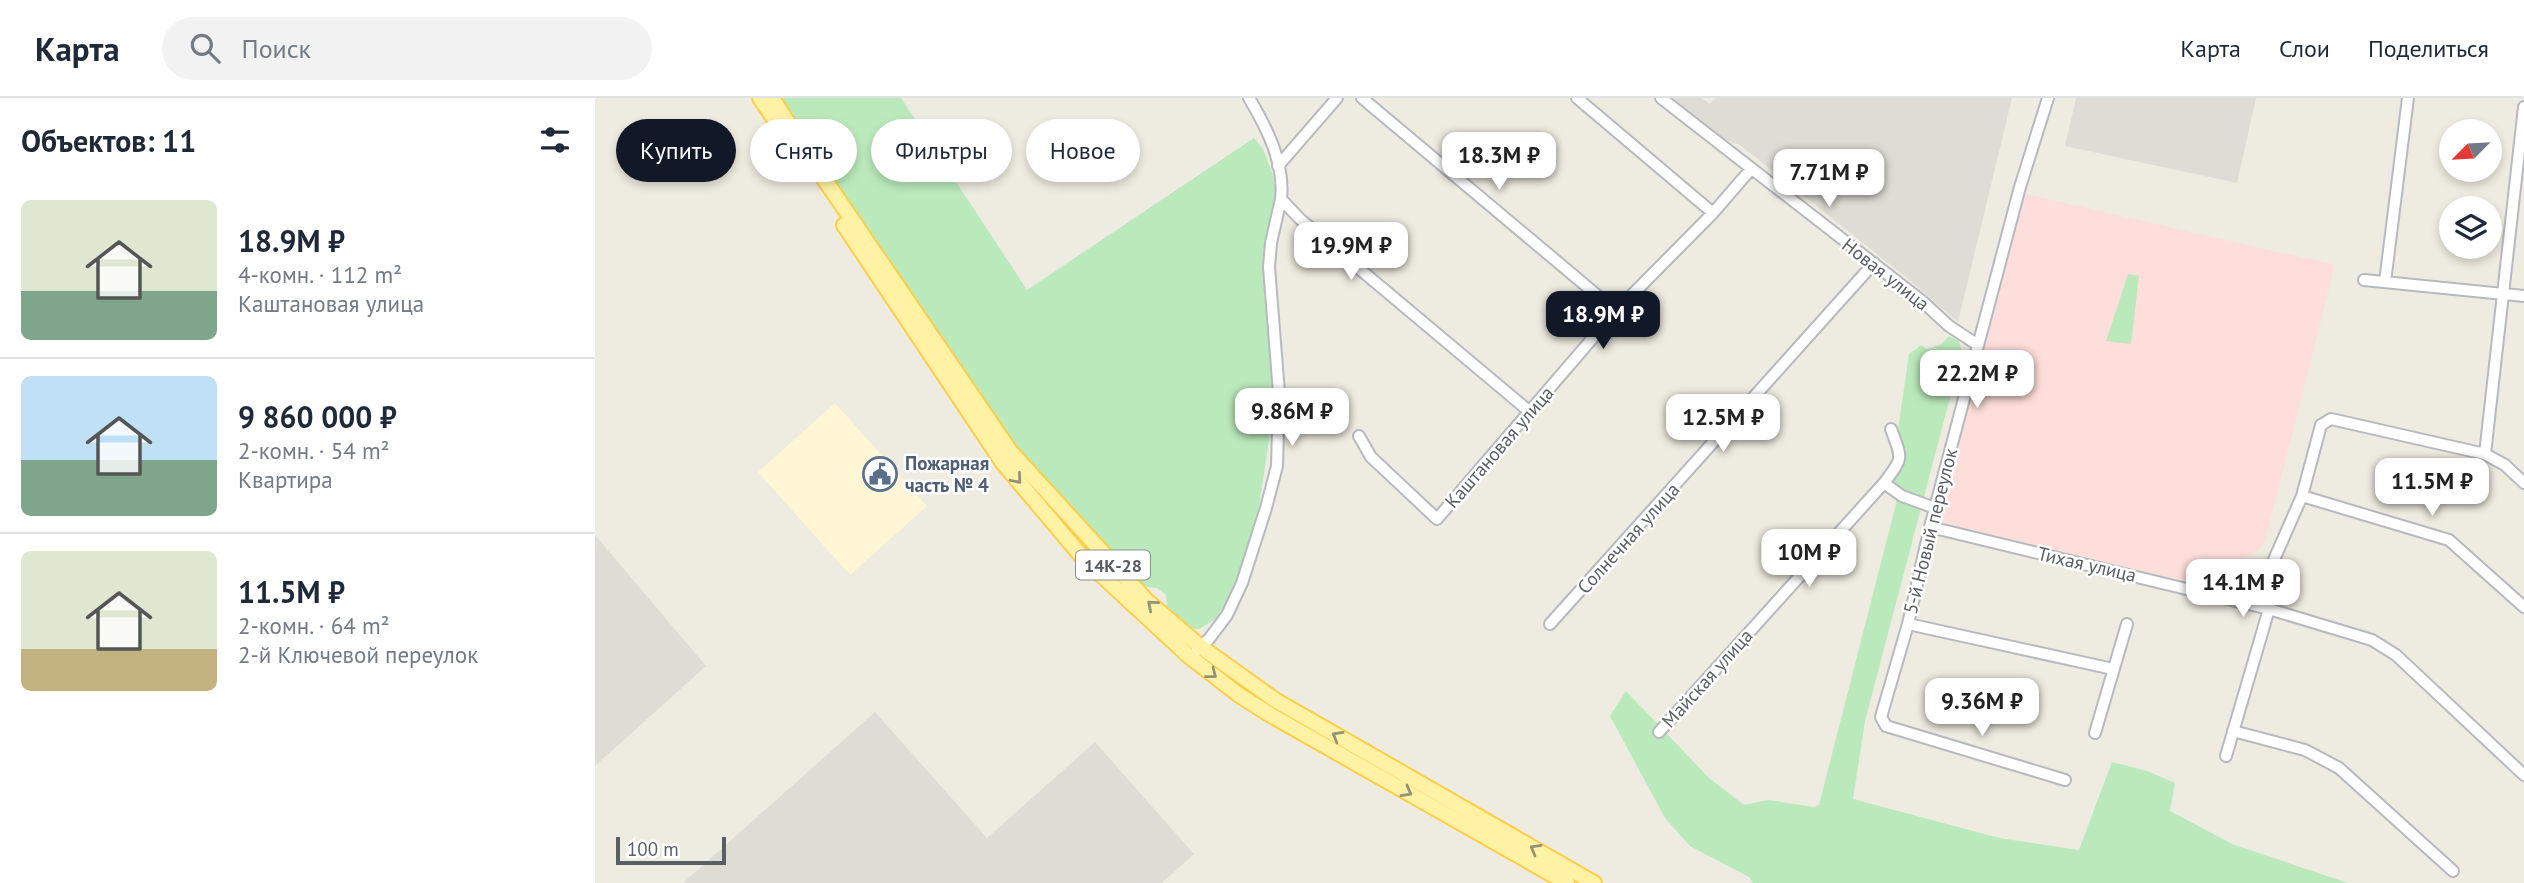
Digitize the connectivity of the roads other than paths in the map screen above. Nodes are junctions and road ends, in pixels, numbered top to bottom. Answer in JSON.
{"nodes":[{"id":1,"x":760,"y":98,"type":"edge"},
{"id":2,"x":772,"y":98,"type":"edge"},
{"id":3,"x":1249,"y":98,"type":"edge"},
{"id":4,"x":1337,"y":98,"type":"edge"},
{"id":5,"x":1361,"y":98,"type":"edge"},
{"id":6,"x":1577,"y":98,"type":"edge"},
{"id":7,"x":1661,"y":98,"type":"edge"},
{"id":8,"x":2048,"y":98,"type":"edge"},
{"id":9,"x":2409,"y":98,"type":"edge"},
{"id":10,"x":2524,"y":107,"type":"edge"},
{"id":11,"x":1278,"y":166,"type":"junction"},
{"id":12,"x":1751,"y":169,"type":"junction"},
{"id":13,"x":1281,"y":199,"type":"junction"},
{"id":14,"x":1713,"y":212,"type":"junction"},
{"id":15,"x":1874,"y":263,"type":"junction"},
{"id":16,"x":2364,"y":280,"type":"dead end"},
{"id":17,"x":2385,"y":282,"type":"junction"},
{"id":18,"x":2502,"y":293,"type":"junction"},
{"id":19,"x":2524,"y":296,"type":"edge"},
{"id":20,"x":1616,"y":311,"type":"junction"},
{"id":21,"x":1978,"y":345,"type":"junction"},
{"id":22,"x":1529,"y":412,"type":"junction"},
{"id":23,"x":1891,"y":429,"type":"dead end"},
{"id":24,"x":1359,"y":436,"type":"dead end"},
{"id":25,"x":2485,"y":454,"type":"junction"},
{"id":26,"x":1884,"y":483,"type":"junction"},
{"id":27,"x":2524,"y":483,"type":"edge"},
{"id":28,"x":2302,"y":496,"type":"junction"},
{"id":29,"x":1935,"y":508,"type":"junction"},
{"id":30,"x":1930,"y":527,"type":"junction"},
{"id":31,"x":2255,"y":606,"type":"junction"},
{"id":32,"x":2524,"y":607,"type":"edge"},
{"id":33,"x":2269,"y":609,"type":"junction"},
{"id":34,"x":1550,"y":624,"type":"dead end"},
{"id":35,"x":1907,"y":624,"type":"junction"},
{"id":36,"x":2127,"y":624,"type":"dead end"},
{"id":37,"x":1195,"y":652,"type":"junction"},
{"id":38,"x":2113,"y":669,"type":"junction"},
{"id":39,"x":2233,"y":731,"type":"junction"},
{"id":40,"x":1659,"y":732,"type":"dead end"},
{"id":41,"x":2095,"y":733,"type":"dead end"},
{"id":42,"x":2226,"y":757,"type":"dead end"},
{"id":43,"x":2524,"y":775,"type":"edge"},
{"id":44,"x":2065,"y":780,"type":"dead end"},
{"id":45,"x":2453,"y":871,"type":"dead end"},
{"id":46,"x":1567,"y":883,"type":"edge"},
{"id":47,"x":1594,"y":883,"type":"edge"}],
"edges":[{"from":1,"to":37,"type":"main road","number":"14К-28","one_way":true},
{"from":37,"to":2,"type":"main road","number":"14К-28","one_way":true},
{"from":3,"to":11,"type":"street"},
{"from":4,"to":11,"type":"street"},
{"from":5,"to":20,"type":"street"},
{"from":6,"to":14,"type":"street"},
{"from":7,"to":12,"type":"street","name":"Новая улица"},
{"from":8,"to":21,"type":"street","name":"5-й Новый переулок"},
{"from":9,"to":17,"type":"street"},
{"from":10,"to":18,"type":"street"},
{"from":11,"to":13,"type":"street"},
{"from":12,"to":14,"type":"street","name":"Каштановая улица"},
{"from":12,"to":15,"type":"street","name":"Новая улица"},
{"from":13,"to":22,"type":"street"},
{"from":13,"to":37,"type":"street"},
{"from":14,"to":20,"type":"street","name":"Каштановая улица"},
{"from":15,"to":21,"type":"street","name":"Новая улица"},
{"from":15,"to":34,"type":"street","name":"Солнечная улица"},
{"from":16,"to":17,"type":"street"},
{"from":17,"to":18,"type":"street"},
{"from":18,"to":19,"type":"street"},
{"from":18,"to":25,"type":"street"},
{"from":20,"to":22,"type":"street","name":"Каштановая улица"},
{"from":21,"to":29,"type":"street","name":"5-й Новый переулок"},
{"from":22,"to":24,"type":"street","name":"Каштановая улица"},
{"from":23,"to":26,"type":"street","name":"Майская улица"},
{"from":25,"to":27,"type":"street"},
{"from":25,"to":28,"type":"street"},
{"from":26,"to":29,"type":"street"},
{"from":26,"to":40,"type":"street","name":"Майская улица"},
{"from":28,"to":31,"type":"street"},
{"from":28,"to":32,"type":"street"},
{"from":29,"to":30,"type":"street","name":"5-й Новый переулок"},
{"from":30,"to":31,"type":"street","name":"Тихая улица"},
{"from":30,"to":35,"type":"street","name":"5-й Новый переулок"},
{"from":31,"to":33,"type":"street","name":"Тихая улица"},
{"from":33,"to":39,"type":"street"},
{"from":33,"to":43,"type":"street","name":"Тихая улица"},
{"from":35,"to":38,"type":"street"},
{"from":35,"to":44,"type":"street","name":"5-й Новый переулок"},
{"from":36,"to":38,"type":"street"},
{"from":37,"to":46,"type":"main road","number":"14К-28","one_way":true},
{"from":47,"to":37,"type":"main road","number":"14К-28","one_way":true},
{"from":38,"to":41,"type":"street"},
{"from":39,"to":42,"type":"street"},
{"from":39,"to":45,"type":"street"}]}
